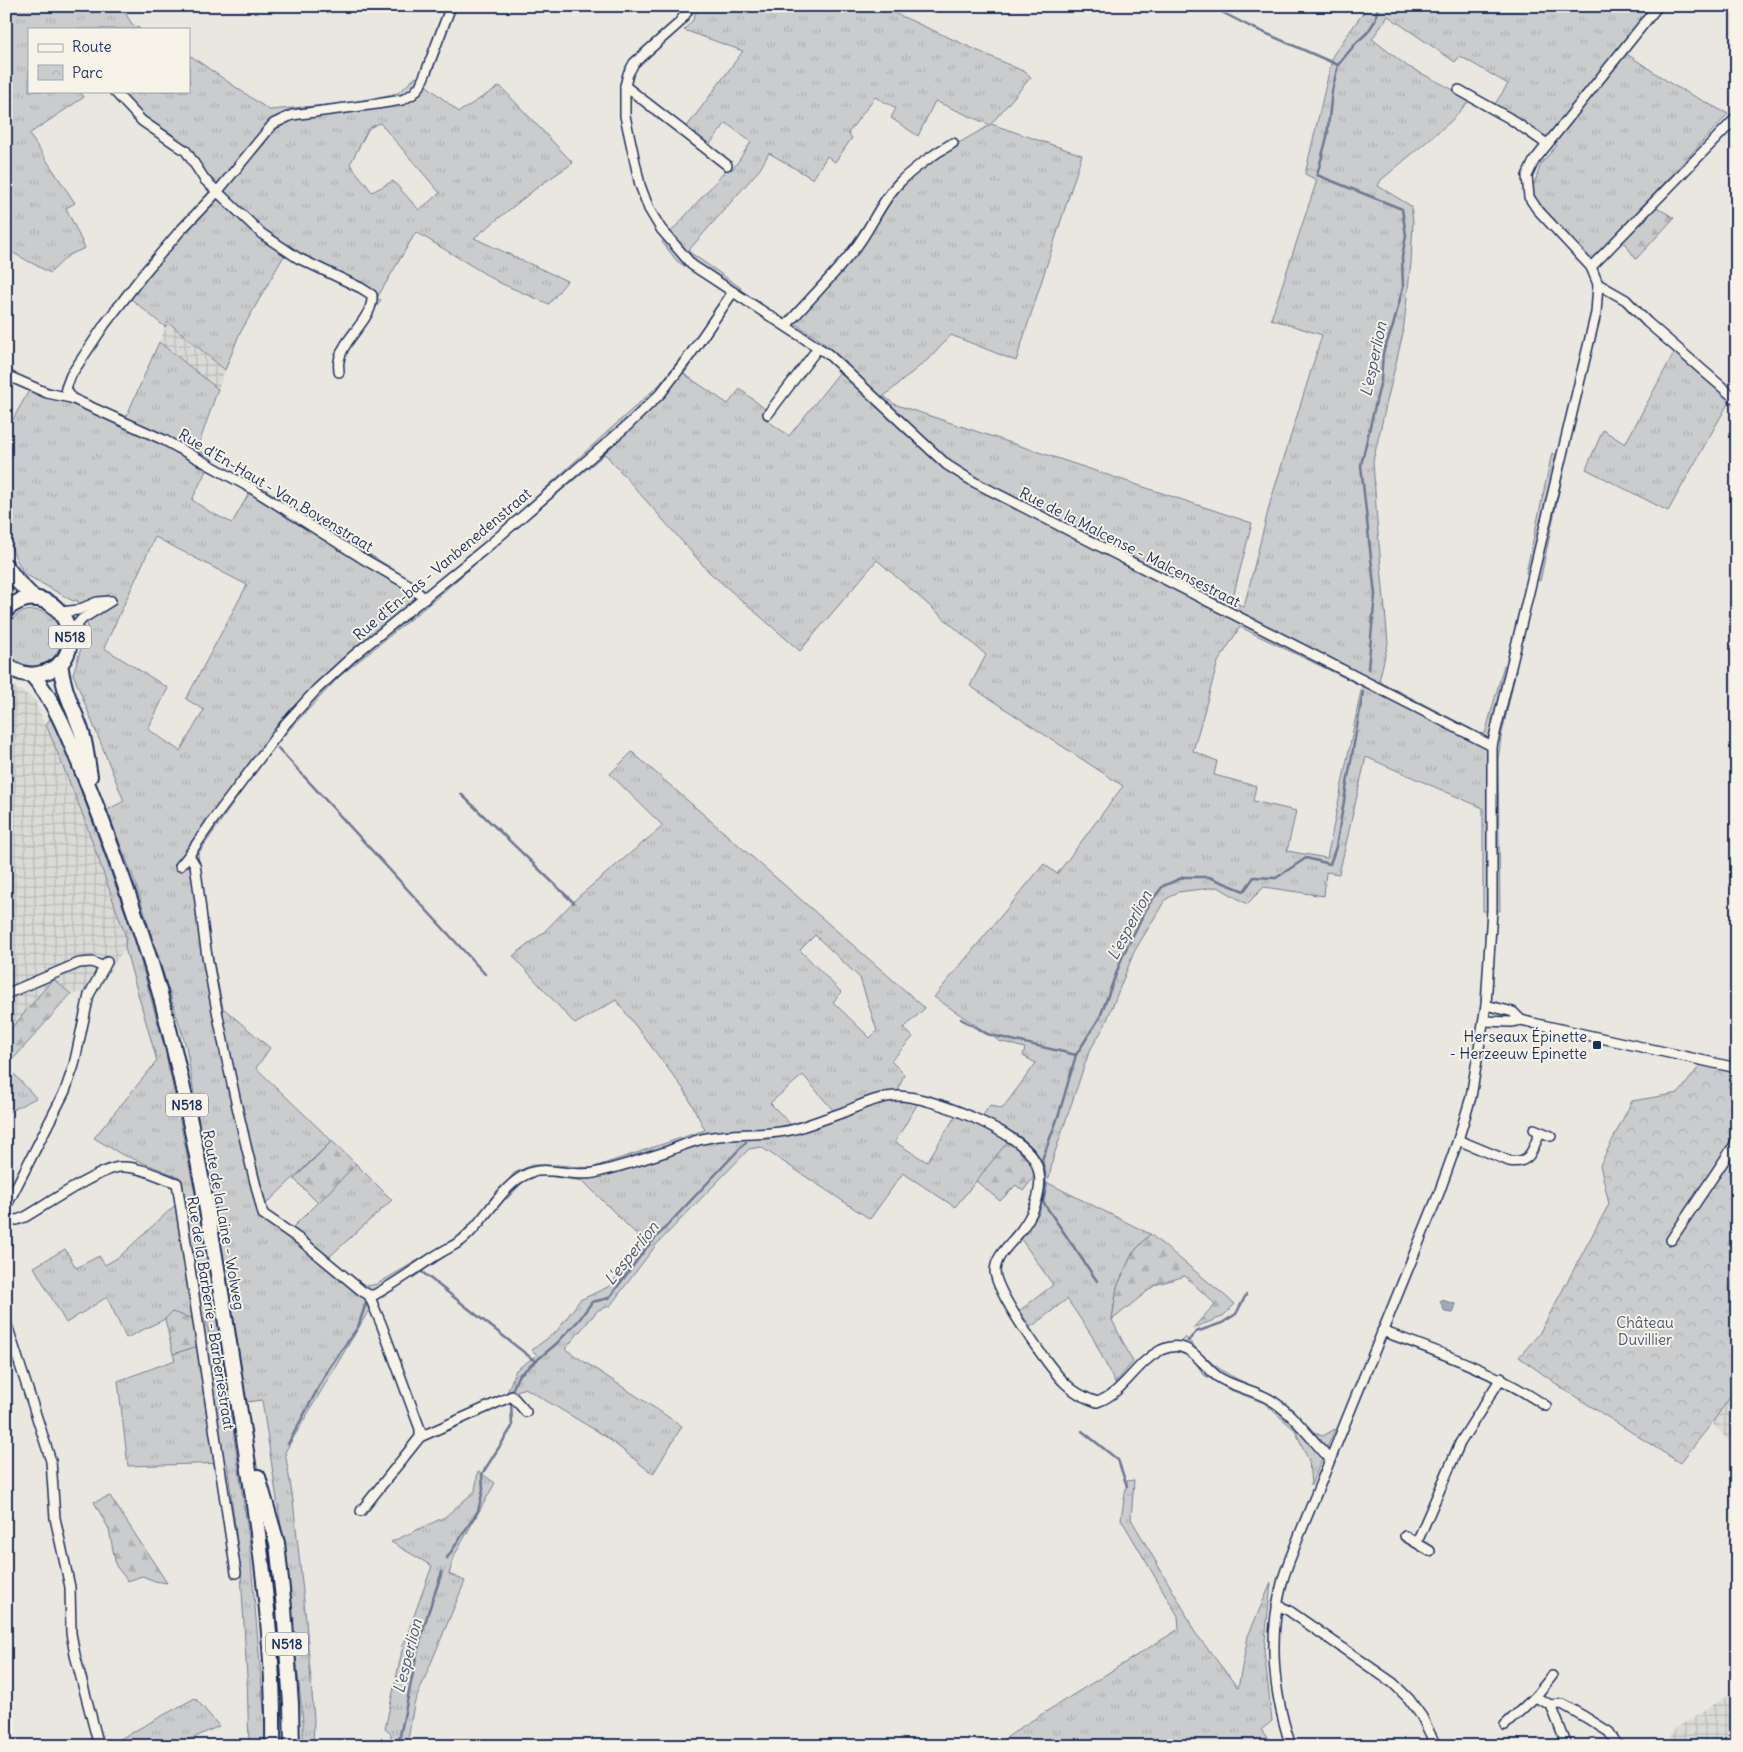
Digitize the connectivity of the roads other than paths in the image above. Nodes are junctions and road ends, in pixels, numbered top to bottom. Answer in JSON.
{"nodes":[{"id":1,"x":451,"y":6,"type":"edge"},
{"id":2,"x":688,"y":6,"type":"edge"},
{"id":3,"x":1658,"y":6,"type":"edge"},
{"id":4,"x":625,"y":86,"type":"junction"},
{"id":5,"x":1459,"y":90,"type":"dead end"},
{"id":6,"x":115,"y":92,"type":"edge"},
{"id":7,"x":1736,"y":118,"type":"edge"},
{"id":8,"x":953,"y":143,"type":"dead end"},
{"id":9,"x":1548,"y":144,"type":"junction"},
{"id":10,"x":727,"y":165,"type":"dead end"},
{"id":11,"x":218,"y":191,"type":"junction"},
{"id":12,"x":1591,"y":267,"type":"junction"},
{"id":13,"x":1598,"y":284,"type":"junction"},
{"id":14,"x":732,"y":292,"type":"junction"},
{"id":15,"x":786,"y":326,"type":"junction"},
{"id":16,"x":818,"y":348,"type":"junction"},
{"id":17,"x":340,"y":372,"type":"dead end"},
{"id":18,"x":6,"y":375,"type":"edge"},
{"id":19,"x":70,"y":398,"type":"junction"},
{"id":20,"x":1737,"y":400,"type":"edge"},
{"id":21,"x":768,"y":414,"type":"dead end"},
{"id":22,"x":6,"y":566,"type":"edge"},
{"id":23,"x":425,"y":598,"type":"junction"},
{"id":24,"x":35,"y":599,"type":"junction"},
{"id":25,"x":6,"y":610,"type":"edge"},
{"id":26,"x":61,"y":612,"type":"junction"},
{"id":27,"x":70,"y":633,"type":"junction"},
{"id":28,"x":60,"y":663,"type":"junction"},
{"id":29,"x":7,"y":665,"type":"edge"},
{"id":30,"x":32,"y":675,"type":"junction"},
{"id":31,"x":1492,"y":746,"type":"junction"},
{"id":32,"x":97,"y":806,"type":"junction"},
{"id":33,"x":190,"y":855,"type":"junction"},
{"id":34,"x":180,"y":866,"type":"dead end"},
{"id":35,"x":6,"y":994,"type":"edge"},
{"id":36,"x":1486,"y":1005,"type":"junction"},
{"id":37,"x":1522,"y":1020,"type":"junction"},
{"id":38,"x":1484,"y":1021,"type":"junction"},
{"id":39,"x":1737,"y":1068,"type":"edge"},
{"id":40,"x":1551,"y":1136,"type":"dead end"},
{"id":41,"x":1458,"y":1140,"type":"junction"},
{"id":42,"x":1737,"y":1140,"type":"edge"},
{"id":43,"x":6,"y":1207,"type":"edge"},
{"id":44,"x":6,"y":1219,"type":"edge"},
{"id":45,"x":1671,"y":1240,"type":"dead end"},
{"id":46,"x":369,"y":1295,"type":"junction"},
{"id":47,"x":6,"y":1322,"type":"edge"},
{"id":48,"x":1382,"y":1331,"type":"junction"},
{"id":49,"x":1501,"y":1378,"type":"junction"},
{"id":50,"x":1546,"y":1406,"type":"dead end"},
{"id":51,"x":240,"y":1412,"type":"junction"},
{"id":52,"x":526,"y":1412,"type":"dead end"},
{"id":53,"x":420,"y":1437,"type":"junction"},
{"id":54,"x":1330,"y":1459,"type":"junction"},
{"id":55,"x":361,"y":1511,"type":"dead end"},
{"id":56,"x":1405,"y":1536,"type":"dead end"},
{"id":57,"x":1417,"y":1542,"type":"junction"},
{"id":58,"x":1430,"y":1551,"type":"dead end"},
{"id":59,"x":236,"y":1572,"type":"dead end"},
{"id":60,"x":1277,"y":1605,"type":"junction"},
{"id":61,"x":1552,"y":1676,"type":"dead end"},
{"id":62,"x":1535,"y":1697,"type":"junction"},
{"id":63,"x":1551,"y":1705,"type":"junction"},
{"id":64,"x":1505,"y":1725,"type":"dead end"},
{"id":65,"x":99,"y":1746,"type":"edge"},
{"id":66,"x":273,"y":1746,"type":"edge"},
{"id":67,"x":292,"y":1746,"type":"edge"},
{"id":68,"x":1291,"y":1746,"type":"edge"},
{"id":69,"x":1436,"y":1746,"type":"edge"},
{"id":70,"x":1567,"y":1746,"type":"edge"},
{"id":71,"x":1618,"y":1746,"type":"edge"}],
"edges":[{"from":1,"to":11,"type":"street"},
{"from":2,"to":4,"type":"street","name":"Rue de la Malcense - Malcensestraat"},
{"from":3,"to":9,"type":"street"},
{"from":4,"to":10,"type":"street"},
{"from":4,"to":14,"type":"street","name":"Rue de la Malcense - Malcensestraat"},
{"from":5,"to":9,"type":"street"},
{"from":6,"to":11,"type":"street"},
{"from":7,"to":12,"type":"street"},
{"from":8,"to":15,"type":"street"},
{"from":9,"to":12,"type":"street"},
{"from":11,"to":17,"type":"street"},
{"from":11,"to":19,"type":"street"},
{"from":12,"to":13,"type":"street"},
{"from":13,"to":20,"type":"street"},
{"from":13,"to":31,"type":"street"},
{"from":14,"to":15,"type":"street","name":"Rue de la Malcense - Malcensestraat"},
{"from":14,"to":23,"type":"street","name":"Rue d'En-bas - Vanbenedenstraat"},
{"from":15,"to":16,"type":"street","name":"Rue de la Malcense - Malcensestraat"},
{"from":16,"to":21,"type":"street"},
{"from":16,"to":31,"type":"street","name":"Rue de la Malcense - Malcensestraat"},
{"from":18,"to":19,"type":"street","name":"Rue d'En-Haut - Van Bovenstraat"},
{"from":19,"to":23,"type":"street","name":"Rue d'En-Haut - Van Bovenstraat"},
{"from":22,"to":24,"type":"highway","number":"N518"},
{"from":23,"to":33,"type":"street","name":"Rue d'En-bas - Vanbenedenstraat"},
{"from":24,"to":25,"type":"highway"},
{"from":24,"to":26,"type":"highway","number":"N518"},
{"from":26,"to":27,"type":"highway","number":"N518"},
{"from":26,"to":27,"type":"street"},
{"from":27,"to":28,"type":"highway","number":"N518"},
{"from":28,"to":30,"type":"highway","number":"N518"},
{"from":28,"to":32,"type":"highway","name":"Route de la Laine - Wolweg","number":"N518"},
{"from":29,"to":30,"type":"highway"},
{"from":30,"to":32,"type":"highway","name":"Route de la Laine - Wolweg","number":"N518"},
{"from":31,"to":36,"type":"street"},
{"from":32,"to":51,"type":"highway","name":"Route de la Laine - Wolweg","number":"N518"},
{"from":33,"to":34,"type":"street","name":"Rue d'En-bas - Vanbenedenstraat"},
{"from":33,"to":46,"type":"street"},
{"from":35,"to":43,"type":"street"},
{"from":36,"to":37,"type":"street"},
{"from":36,"to":38,"type":"street"},
{"from":37,"to":38,"type":"street"},
{"from":37,"to":39,"type":"street"},
{"from":38,"to":41,"type":"street"},
{"from":40,"to":41,"type":"street"},
{"from":41,"to":48,"type":"street"},
{"from":42,"to":45,"type":"street"},
{"from":44,"to":59,"type":"street","name":"Rue de la Barberie - Barberiestraat"},
{"from":46,"to":53,"type":"street"},
{"from":46,"to":54,"type":"street"},
{"from":47,"to":65,"type":"street"},
{"from":48,"to":49,"type":"street"},
{"from":48,"to":54,"type":"street"},
{"from":49,"to":50,"type":"street"},
{"from":49,"to":57,"type":"street"},
{"from":51,"to":66,"type":"highway","name":"Route de la Laine - Wolweg","number":"N518"},
{"from":51,"to":67,"type":"highway","name":"Route de la Laine - Wolweg","number":"N518"},
{"from":52,"to":53,"type":"street"},
{"from":53,"to":55,"type":"street"},
{"from":54,"to":60,"type":"street"},
{"from":56,"to":57,"type":"street"},
{"from":57,"to":58,"type":"street"},
{"from":60,"to":68,"type":"street"},
{"from":60,"to":69,"type":"street"},
{"from":61,"to":62,"type":"street"},
{"from":62,"to":63,"type":"street"},
{"from":62,"to":64,"type":"street"},
{"from":63,"to":70,"type":"street"},
{"from":63,"to":71,"type":"street"}]}
